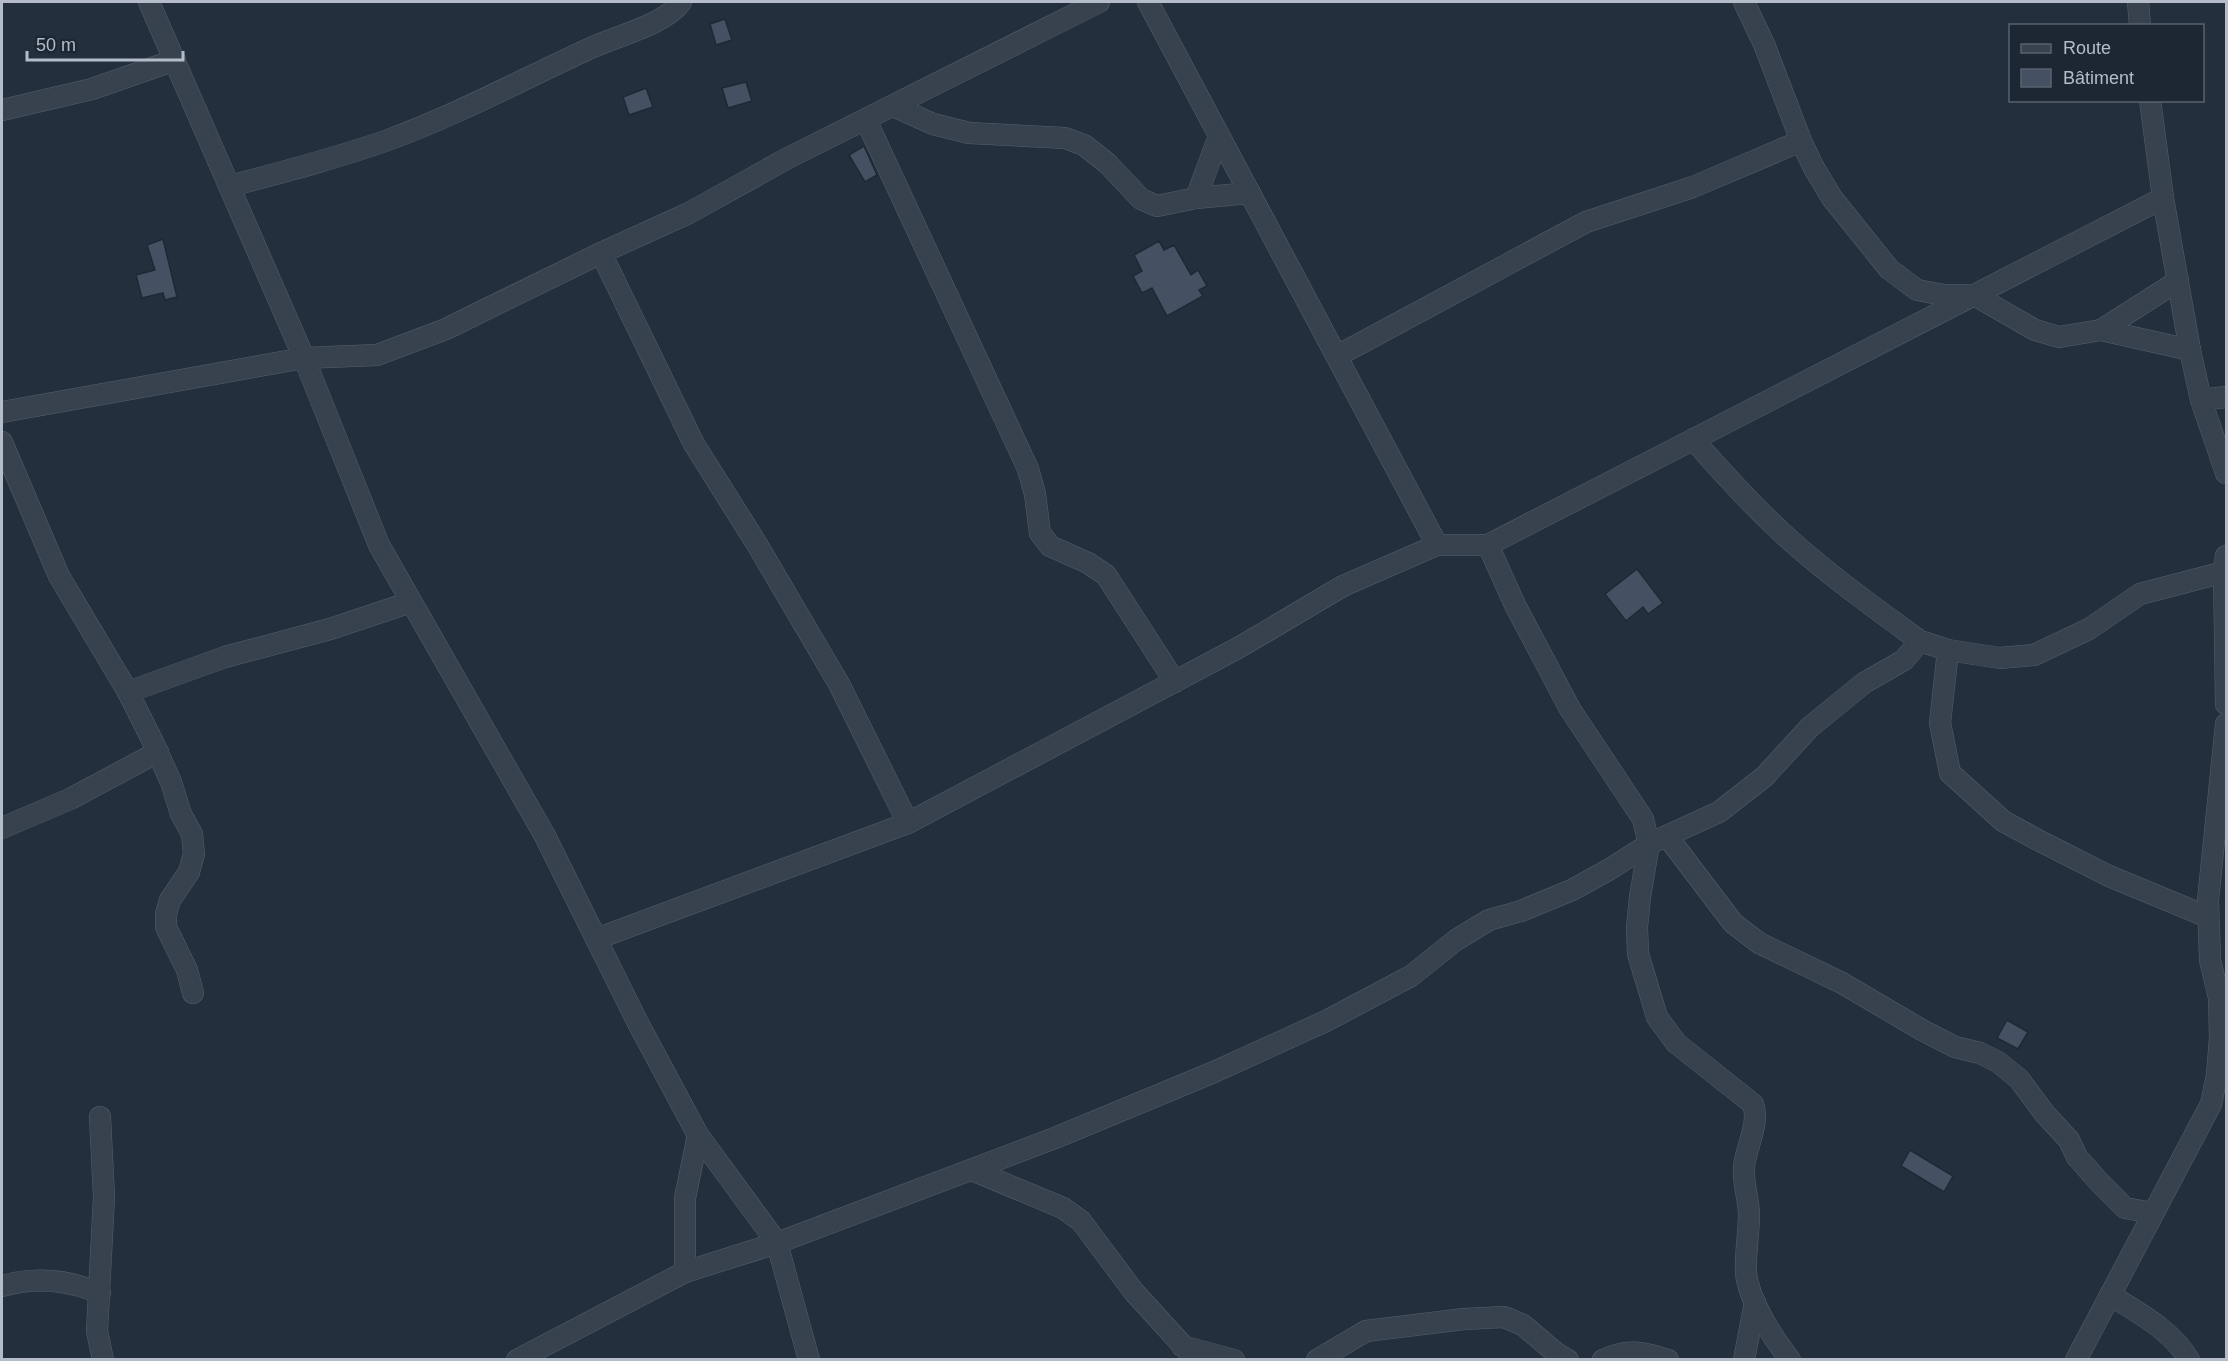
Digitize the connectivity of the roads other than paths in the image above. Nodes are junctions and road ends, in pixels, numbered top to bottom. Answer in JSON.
{"nodes":[{"id":1,"x":149,"y":2,"type":"edge"},
{"id":2,"x":681,"y":2,"type":"edge"},
{"id":3,"x":1099,"y":2,"type":"edge"},
{"id":4,"x":1148,"y":2,"type":"edge"},
{"id":5,"x":1744,"y":2,"type":"edge"},
{"id":6,"x":2138,"y":2,"type":"edge"},
{"id":7,"x":2140,"y":24,"type":"edge"},
{"id":8,"x":175,"y":60,"type":"junction"},
{"id":9,"x":2150,"y":102,"type":"edge"},
{"id":10,"x":893,"y":106,"type":"junction"},
{"id":11,"x":2,"y":110,"type":"edge"},
{"id":12,"x":866,"y":120,"type":"junction"},
{"id":13,"x":1219,"y":136,"type":"junction"},
{"id":14,"x":1801,"y":141,"type":"junction"},
{"id":15,"x":230,"y":186,"type":"junction"},
{"id":16,"x":1250,"y":193,"type":"junction"},
{"id":17,"x":1196,"y":198,"type":"junction"},
{"id":18,"x":2163,"y":198,"type":"junction"},
{"id":19,"x":601,"y":253,"type":"junction"},
{"id":20,"x":2178,"y":281,"type":"junction"},
{"id":21,"x":1974,"y":295,"type":"junction"},
{"id":22,"x":2101,"y":330,"type":"junction"},
{"id":23,"x":2190,"y":350,"type":"junction"},
{"id":24,"x":1337,"y":356,"type":"junction"},
{"id":25,"x":304,"y":358,"type":"junction"},
{"id":26,"x":2226,"y":397,"type":"edge"},
{"id":27,"x":2201,"y":400,"type":"junction"},
{"id":28,"x":2,"y":412,"type":"edge"},
{"id":29,"x":1693,"y":439,"type":"junction"},
{"id":30,"x":2,"y":442,"type":"edge"},
{"id":31,"x":2226,"y":473,"type":"edge"},
{"id":32,"x":1437,"y":545,"type":"junction"},
{"id":33,"x":1488,"y":545,"type":"junction"},
{"id":34,"x":2225,"y":564,"type":"edge"},
{"id":35,"x":411,"y":602,"type":"junction"},
{"id":36,"x":1920,"y":642,"type":"junction"},
{"id":37,"x":1948,"y":650,"type":"junction"},
{"id":38,"x":1175,"y":682,"type":"junction"},
{"id":39,"x":128,"y":692,"type":"junction"},
{"id":40,"x":2226,"y":704,"type":"edge"},
{"id":41,"x":2226,"y":724,"type":"edge"},
{"id":42,"x":158,"y":752,"type":"junction"},
{"id":43,"x":908,"y":824,"type":"junction"},
{"id":44,"x":2221,"y":824,"type":"edge"},
{"id":45,"x":2,"y":828,"type":"edge"},
{"id":46,"x":1658,"y":840,"type":"junction"},
{"id":47,"x":2208,"y":917,"type":"junction"},
{"id":48,"x":596,"y":939,"type":"junction"},
{"id":49,"x":193,"y":993,"type":"dead end"},
{"id":50,"x":2223,"y":1012,"type":"edge"},
{"id":51,"x":100,"y":1117,"type":"dead end"},
{"id":52,"x":698,"y":1135,"type":"junction"},
{"id":53,"x":972,"y":1170,"type":"junction"},
{"id":54,"x":2126,"y":1208,"type":"junction"},
{"id":55,"x":2153,"y":1214,"type":"junction"},
{"id":56,"x":2138,"y":1241,"type":"junction"},
{"id":57,"x":777,"y":1243,"type":"junction"},
{"id":58,"x":685,"y":1272,"type":"junction"},
{"id":59,"x":2,"y":1287,"type":"edge"},
{"id":60,"x":100,"y":1293,"type":"junction"},
{"id":61,"x":2110,"y":1295,"type":"junction"},
{"id":62,"x":1755,"y":1302,"type":"junction"},
{"id":63,"x":1189,"y":1353,"type":"edge"},
{"id":64,"x":103,"y":1359,"type":"edge"},
{"id":65,"x":516,"y":1359,"type":"edge"},
{"id":66,"x":809,"y":1359,"type":"edge"},
{"id":67,"x":1234,"y":1359,"type":"edge"},
{"id":68,"x":1317,"y":1359,"type":"edge"},
{"id":69,"x":1568,"y":1359,"type":"edge"},
{"id":70,"x":1603,"y":1359,"type":"edge"},
{"id":71,"x":1668,"y":1359,"type":"edge"},
{"id":72,"x":1744,"y":1359,"type":"edge"},
{"id":73,"x":1790,"y":1359,"type":"edge"},
{"id":74,"x":2076,"y":1359,"type":"edge"},
{"id":75,"x":2189,"y":1359,"type":"edge"}],
"edges":[{"from":1,"to":8,"type":"street"},
{"from":2,"to":15,"type":"street"},
{"from":3,"to":10,"type":"street"},
{"from":4,"to":13,"type":"street"},
{"from":5,"to":14,"type":"street"},
{"from":6,"to":7,"type":"street"},
{"from":8,"to":11,"type":"street"},
{"from":8,"to":15,"type":"street"},
{"from":9,"to":18,"type":"street"},
{"from":10,"to":12,"type":"street"},
{"from":10,"to":17,"type":"street"},
{"from":12,"to":19,"type":"street"},
{"from":12,"to":38,"type":"street"},
{"from":13,"to":16,"type":"street"},
{"from":13,"to":17,"type":"street"},
{"from":14,"to":21,"type":"street"},
{"from":14,"to":24,"type":"street"},
{"from":15,"to":25,"type":"street"},
{"from":16,"to":17,"type":"street"},
{"from":16,"to":24,"type":"street"},
{"from":18,"to":20,"type":"street"},
{"from":18,"to":21,"type":"street"},
{"from":19,"to":25,"type":"street"},
{"from":19,"to":43,"type":"street"},
{"from":20,"to":22,"type":"street"},
{"from":20,"to":23,"type":"street"},
{"from":21,"to":22,"type":"street"},
{"from":21,"to":29,"type":"street"},
{"from":22,"to":23,"type":"street"},
{"from":23,"to":27,"type":"street"},
{"from":24,"to":32,"type":"street"},
{"from":25,"to":28,"type":"street"},
{"from":25,"to":35,"type":"street"},
{"from":26,"to":27,"type":"street"},
{"from":27,"to":31,"type":"street"},
{"from":29,"to":33,"type":"street"},
{"from":29,"to":36,"type":"street"},
{"from":30,"to":39,"type":"street"},
{"from":32,"to":33,"type":"street"},
{"from":32,"to":38,"type":"street"},
{"from":33,"to":46,"type":"street"},
{"from":34,"to":37,"type":"street"},
{"from":34,"to":40,"type":"street"},
{"from":35,"to":39,"type":"street"},
{"from":35,"to":48,"type":"street"},
{"from":36,"to":37,"type":"street"},
{"from":36,"to":46,"type":"street"},
{"from":37,"to":47,"type":"street"},
{"from":38,"to":43,"type":"street"},
{"from":39,"to":42,"type":"street"},
{"from":41,"to":44,"type":"street"},
{"from":42,"to":45,"type":"street"},
{"from":42,"to":49,"type":"street"},
{"from":43,"to":48,"type":"street"},
{"from":44,"to":47,"type":"street"},
{"from":46,"to":53,"type":"street"},
{"from":46,"to":54,"type":"street"},
{"from":46,"to":62,"type":"street"},
{"from":47,"to":50,"type":"street"},
{"from":48,"to":52,"type":"street"},
{"from":50,"to":55,"type":"street"},
{"from":51,"to":60,"type":"street"},
{"from":52,"to":57,"type":"street"},
{"from":52,"to":58,"type":"street"},
{"from":53,"to":57,"type":"street"},
{"from":53,"to":63,"type":"street"},
{"from":54,"to":55,"type":"street"},
{"from":54,"to":56,"type":"street"},
{"from":55,"to":56,"type":"street"},
{"from":56,"to":61,"type":"street"},
{"from":57,"to":58,"type":"street"},
{"from":57,"to":66,"type":"street"},
{"from":58,"to":65,"type":"street"},
{"from":59,"to":60,"type":"street"},
{"from":60,"to":64,"type":"street"},
{"from":61,"to":74,"type":"street"},
{"from":61,"to":75,"type":"street"},
{"from":62,"to":72,"type":"street"},
{"from":62,"to":73,"type":"street"},
{"from":63,"to":67,"type":"street"},
{"from":68,"to":69,"type":"street"},
{"from":70,"to":71,"type":"street"}]}
